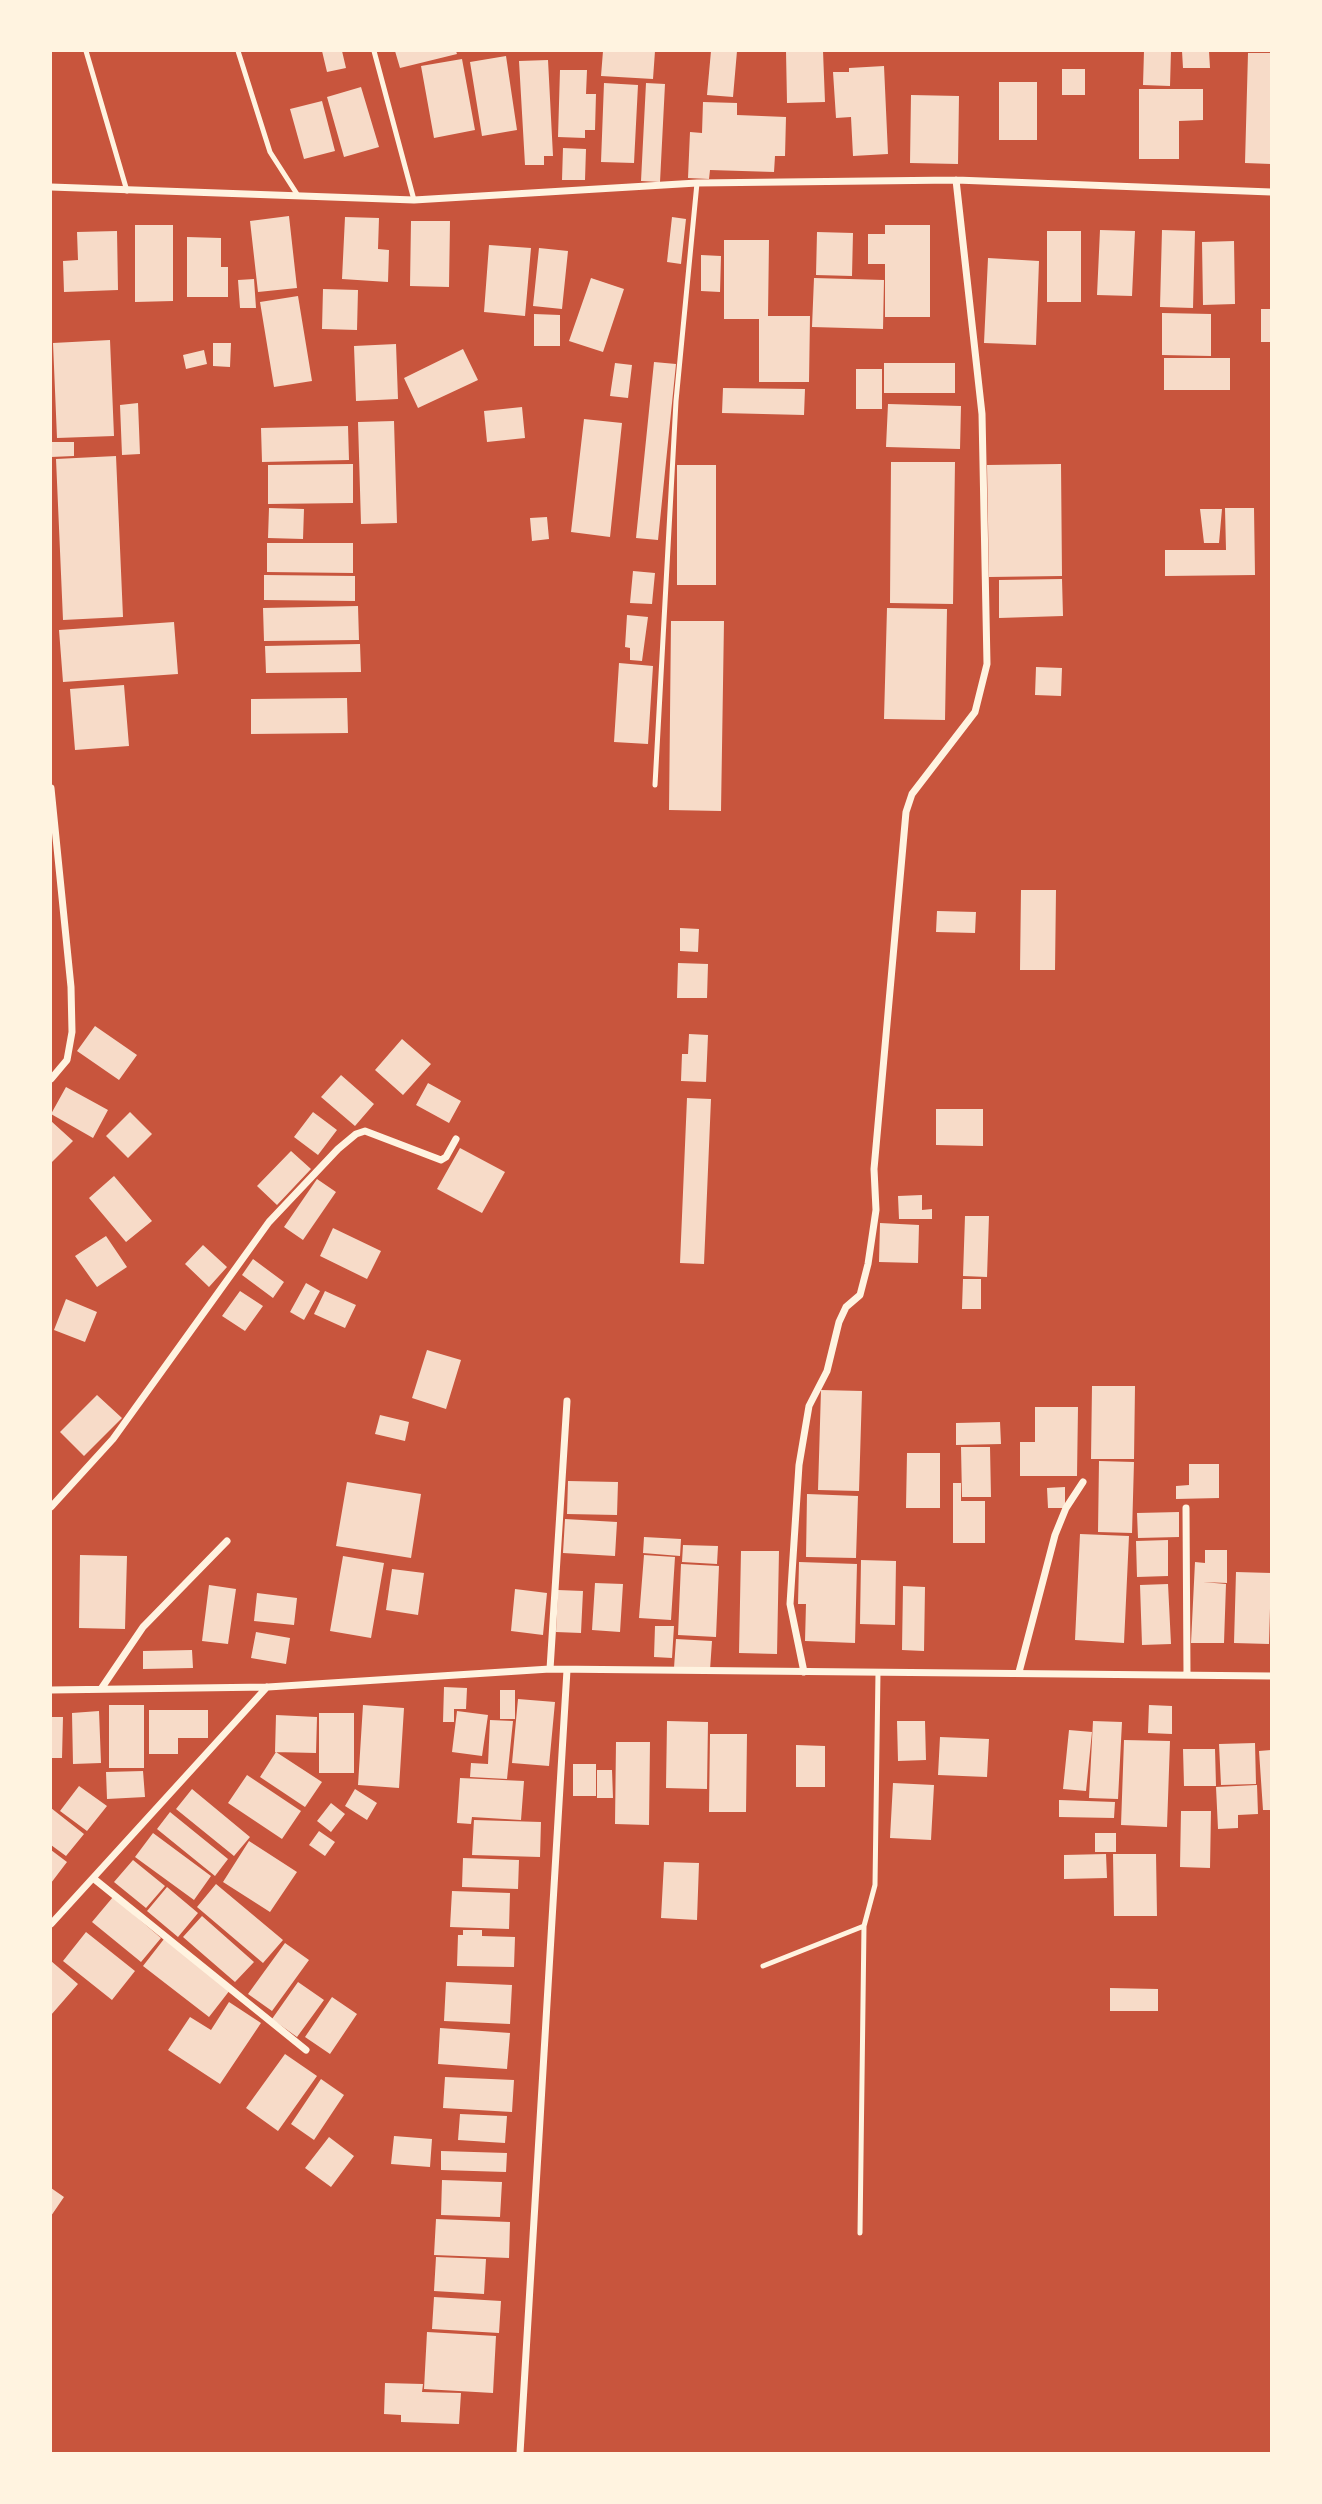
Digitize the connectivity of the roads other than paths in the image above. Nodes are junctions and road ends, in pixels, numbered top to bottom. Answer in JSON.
{"nodes":[{"id":1,"x":86,"y":51,"type":"edge"},
{"id":2,"x":238,"y":51,"type":"edge"},
{"id":3,"x":373,"y":51,"type":"edge"},
{"id":4,"x":956,"y":180,"type":"junction"},
{"id":5,"x":697,"y":183,"type":"junction"},
{"id":6,"x":51,"y":187,"type":"edge"},
{"id":7,"x":127,"y":191,"type":"junction"},
{"id":8,"x":1271,"y":192,"type":"edge"},
{"id":9,"x":298,"y":194,"type":"junction"},
{"id":10,"x":414,"y":200,"type":"junction"},
{"id":11,"x":655,"y":785,"type":"dead end"},
{"id":12,"x":51,"y":789,"type":"edge"},
{"id":13,"x":51,"y":1079,"type":"edge"},
{"id":14,"x":456,"y":1139,"type":"dead end"},
{"id":15,"x":567,"y":1401,"type":"dead end"},
{"id":16,"x":1083,"y":1482,"type":"dead end"},
{"id":17,"x":51,"y":1507,"type":"edge"},
{"id":18,"x":1186,"y":1508,"type":"dead end"},
{"id":19,"x":227,"y":1541,"type":"dead end"},
{"id":20,"x":550,"y":1669,"type":"junction"},
{"id":21,"x":567,"y":1670,"type":"junction"},
{"id":22,"x":804,"y":1672,"type":"junction"},
{"id":23,"x":878,"y":1672,"type":"junction"},
{"id":24,"x":1019,"y":1672,"type":"junction"},
{"id":25,"x":1187,"y":1675,"type":"junction"},
{"id":26,"x":1271,"y":1676,"type":"edge"},
{"id":27,"x":268,"y":1687,"type":"junction"},
{"id":28,"x":101,"y":1689,"type":"junction"},
{"id":29,"x":51,"y":1690,"type":"edge"},
{"id":30,"x":93,"y":1878,"type":"junction"},
{"id":31,"x":51,"y":1924,"type":"edge"},
{"id":32,"x":864,"y":1926,"type":"junction"},
{"id":33,"x":763,"y":1966,"type":"dead end"},
{"id":34,"x":306,"y":2050,"type":"dead end"},
{"id":35,"x":860,"y":2233,"type":"dead end"},
{"id":36,"x":520,"y":2453,"type":"edge"}],
"edges":[{"from":1,"to":7,"type":"lane"},
{"from":2,"to":9,"type":"lane"},
{"from":3,"to":10,"type":"lane"},
{"from":4,"to":5,"type":"street"},
{"from":4,"to":8,"type":"street"},
{"from":4,"to":22,"type":"street"},
{"from":5,"to":10,"type":"street"},
{"from":5,"to":11,"type":"lane"},
{"from":6,"to":7,"type":"street"},
{"from":7,"to":9,"type":"street"},
{"from":9,"to":10,"type":"street"},
{"from":12,"to":13,"type":"street"},
{"from":14,"to":17,"type":"street"},
{"from":15,"to":20,"type":"street"},
{"from":16,"to":24,"type":"street"},
{"from":18,"to":25,"type":"street"},
{"from":19,"to":28,"type":"street"},
{"from":20,"to":21,"type":"street"},
{"from":20,"to":27,"type":"street"},
{"from":21,"to":22,"type":"street"},
{"from":21,"to":36,"type":"street"},
{"from":22,"to":23,"type":"street"},
{"from":23,"to":24,"type":"street"},
{"from":23,"to":32,"type":"lane"},
{"from":24,"to":25,"type":"street"},
{"from":25,"to":26,"type":"street"},
{"from":27,"to":28,"type":"street"},
{"from":27,"to":30,"type":"street"},
{"from":28,"to":29,"type":"street"},
{"from":30,"to":31,"type":"street"},
{"from":30,"to":34,"type":"street"},
{"from":32,"to":33,"type":"lane"},
{"from":32,"to":35,"type":"lane"}]}
